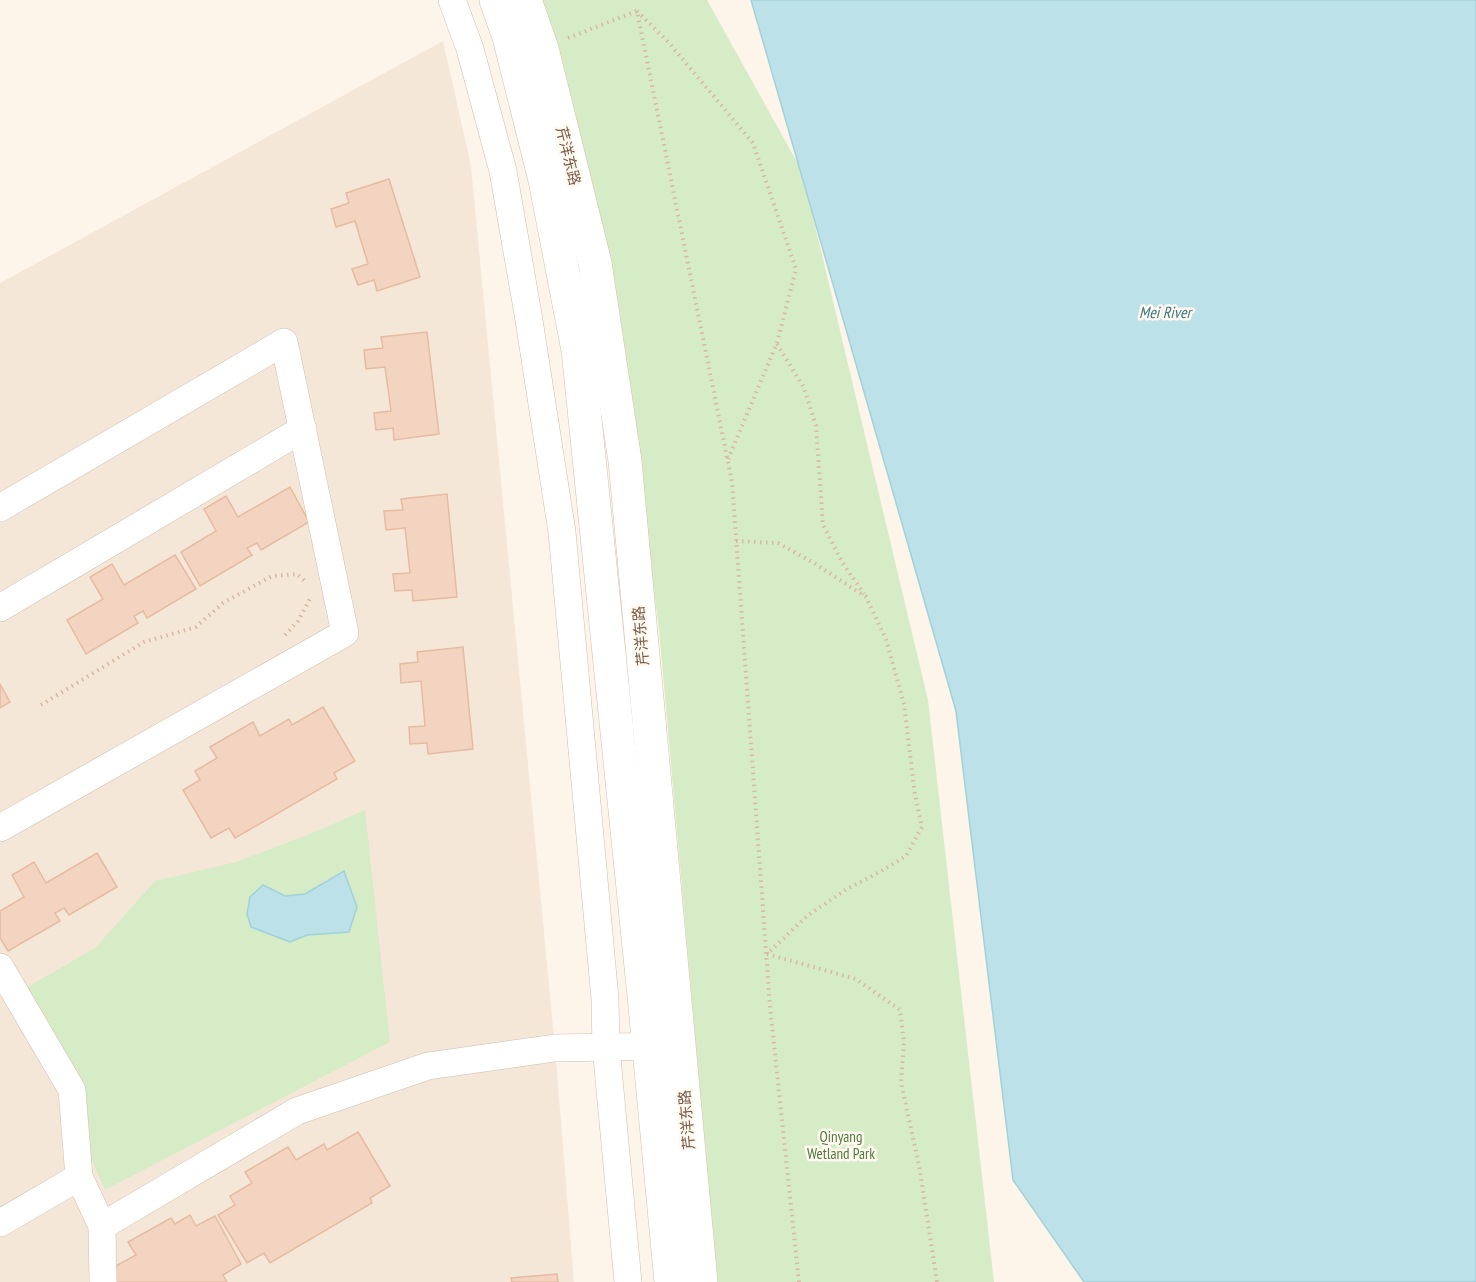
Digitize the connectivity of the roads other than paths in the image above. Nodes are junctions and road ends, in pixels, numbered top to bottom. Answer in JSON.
{"nodes":[{"id":1,"x":452,"y":0,"type":"edge"},
{"id":2,"x":496,"y":0,"type":"edge"},
{"id":3,"x":525,"y":0,"type":"edge"},
{"id":4,"x":303,"y":429,"type":"junction"},
{"id":5,"x":0,"y":508,"type":"edge"},
{"id":6,"x":0,"y":608,"type":"edge"},
{"id":7,"x":0,"y":828,"type":"edge"},
{"id":8,"x":0,"y":967,"type":"edge"},
{"id":9,"x":664,"y":1046,"type":"junction"},
{"id":10,"x":606,"y":1047,"type":"junction"},
{"id":11,"x":79,"y":1177,"type":"junction"},
{"id":12,"x":0,"y":1223,"type":"edge"},
{"id":13,"x":102,"y":1226,"type":"junction"},
{"id":14,"x":103,"y":1282,"type":"edge"},
{"id":15,"x":628,"y":1282,"type":"edge"},
{"id":16,"x":672,"y":1282,"type":"edge"},
{"id":17,"x":701,"y":1282,"type":"edge"}],
"edges":[{"from":1,"to":10,"type":"street"},
{"from":2,"to":9,"type":"main road","name":"芹洋东路"},
{"from":3,"to":9,"type":"main road","name":"芹洋东路"},
{"from":4,"to":5,"type":"street"},
{"from":4,"to":6,"type":"street"},
{"from":4,"to":7,"type":"street"},
{"from":8,"to":11,"type":"street"},
{"from":9,"to":10,"type":"street"},
{"from":9,"to":16,"type":"main road","name":"芹洋东路"},
{"from":9,"to":17,"type":"main road","name":"芹洋东路"},
{"from":10,"to":13,"type":"street"},
{"from":10,"to":15,"type":"street"},
{"from":11,"to":12,"type":"street"},
{"from":11,"to":13,"type":"street"},
{"from":13,"to":14,"type":"street"}]}
